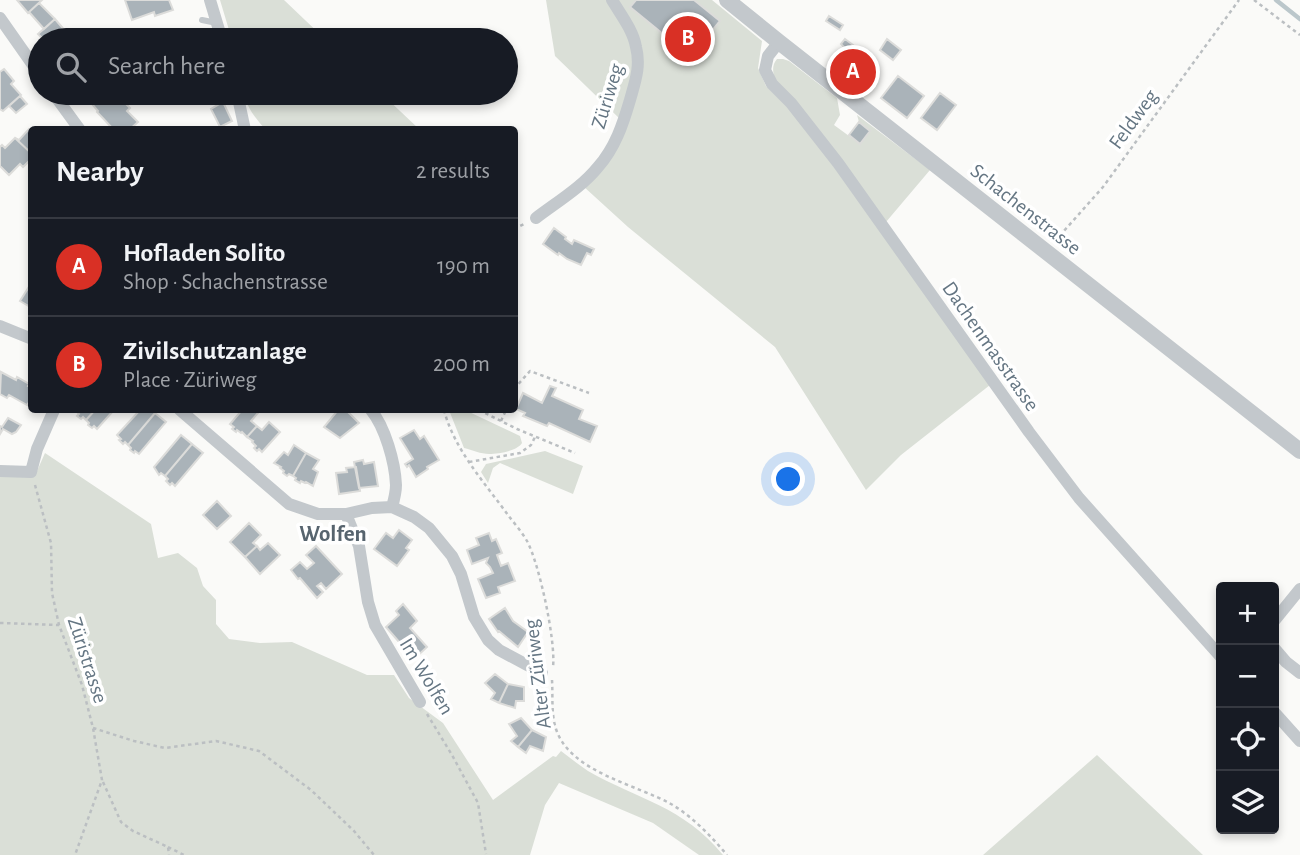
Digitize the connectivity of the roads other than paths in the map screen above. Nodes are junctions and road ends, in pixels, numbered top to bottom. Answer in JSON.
{"nodes":[{"id":1,"x":210,"y":0,"type":"edge"},
{"id":2,"x":612,"y":0,"type":"edge"},
{"id":3,"x":727,"y":0,"type":"edge"},
{"id":4,"x":0,"y":18,"type":"edge"},
{"id":5,"x":202,"y":20,"type":"dead end"},
{"id":6,"x":217,"y":23,"type":"junction"},
{"id":7,"x":218,"y":28,"type":"edge"},
{"id":8,"x":779,"y":42,"type":"junction"},
{"id":9,"x":28,"y":58,"type":"edge"},
{"id":10,"x":62,"y":105,"type":"edge"},
{"id":11,"x":241,"y":105,"type":"edge"},
{"id":12,"x":77,"y":126,"type":"edge"},
{"id":13,"x":247,"y":126,"type":"edge"},
{"id":14,"x":536,"y":218,"type":"dead end"},
{"id":15,"x":0,"y":326,"type":"edge"},
{"id":16,"x":28,"y":337,"type":"edge"},
{"id":17,"x":53,"y":413,"type":"edge"},
{"id":18,"x":183,"y":413,"type":"edge"},
{"id":19,"x":372,"y":413,"type":"edge"},
{"id":20,"x":1300,"y":451,"type":"edge"},
{"id":21,"x":0,"y":471,"type":"edge"},
{"id":22,"x":393,"y":507,"type":"junction"},
{"id":23,"x":346,"y":514,"type":"junction"},
{"id":24,"x":1300,"y":589,"type":"edge"},
{"id":25,"x":1279,"y":615,"type":"edge"},
{"id":26,"x":1216,"y":651,"type":"edge"},
{"id":27,"x":1279,"y":654,"type":"edge"},
{"id":28,"x":549,"y":673,"type":"road end"},
{"id":29,"x":1300,"y":673,"type":"edge"},
{"id":30,"x":420,"y":702,"type":"road end"},
{"id":31,"x":1279,"y":718,"type":"edge"},
{"id":32,"x":1300,"y":741,"type":"edge"}],
"edges":[{"from":1,"to":6,"type":"street"},
{"from":2,"to":14,"type":"street","name":"Züriweg"},
{"from":3,"to":8,"type":"street","name":"Schachenstrasse"},
{"from":4,"to":9,"type":"street"},
{"from":5,"to":6,"type":"lane"},
{"from":6,"to":7,"type":"street"},
{"from":8,"to":20,"type":"street","name":"Schachenstrasse"},
{"from":8,"to":26,"type":"street","name":"Dachenmasstrasse"},
{"from":10,"to":12,"type":"street"},
{"from":11,"to":13,"type":"street"},
{"from":15,"to":16,"type":"street"},
{"from":17,"to":21,"type":"street"},
{"from":18,"to":23,"type":"street"},
{"from":19,"to":22,"type":"street"},
{"from":22,"to":23,"type":"street"},
{"from":22,"to":28,"type":"street"},
{"from":23,"to":30,"type":"street","name":"Im Wolfen"},
{"from":24,"to":25,"type":"street"},
{"from":27,"to":29,"type":"street"},
{"from":31,"to":32,"type":"street"}]}
